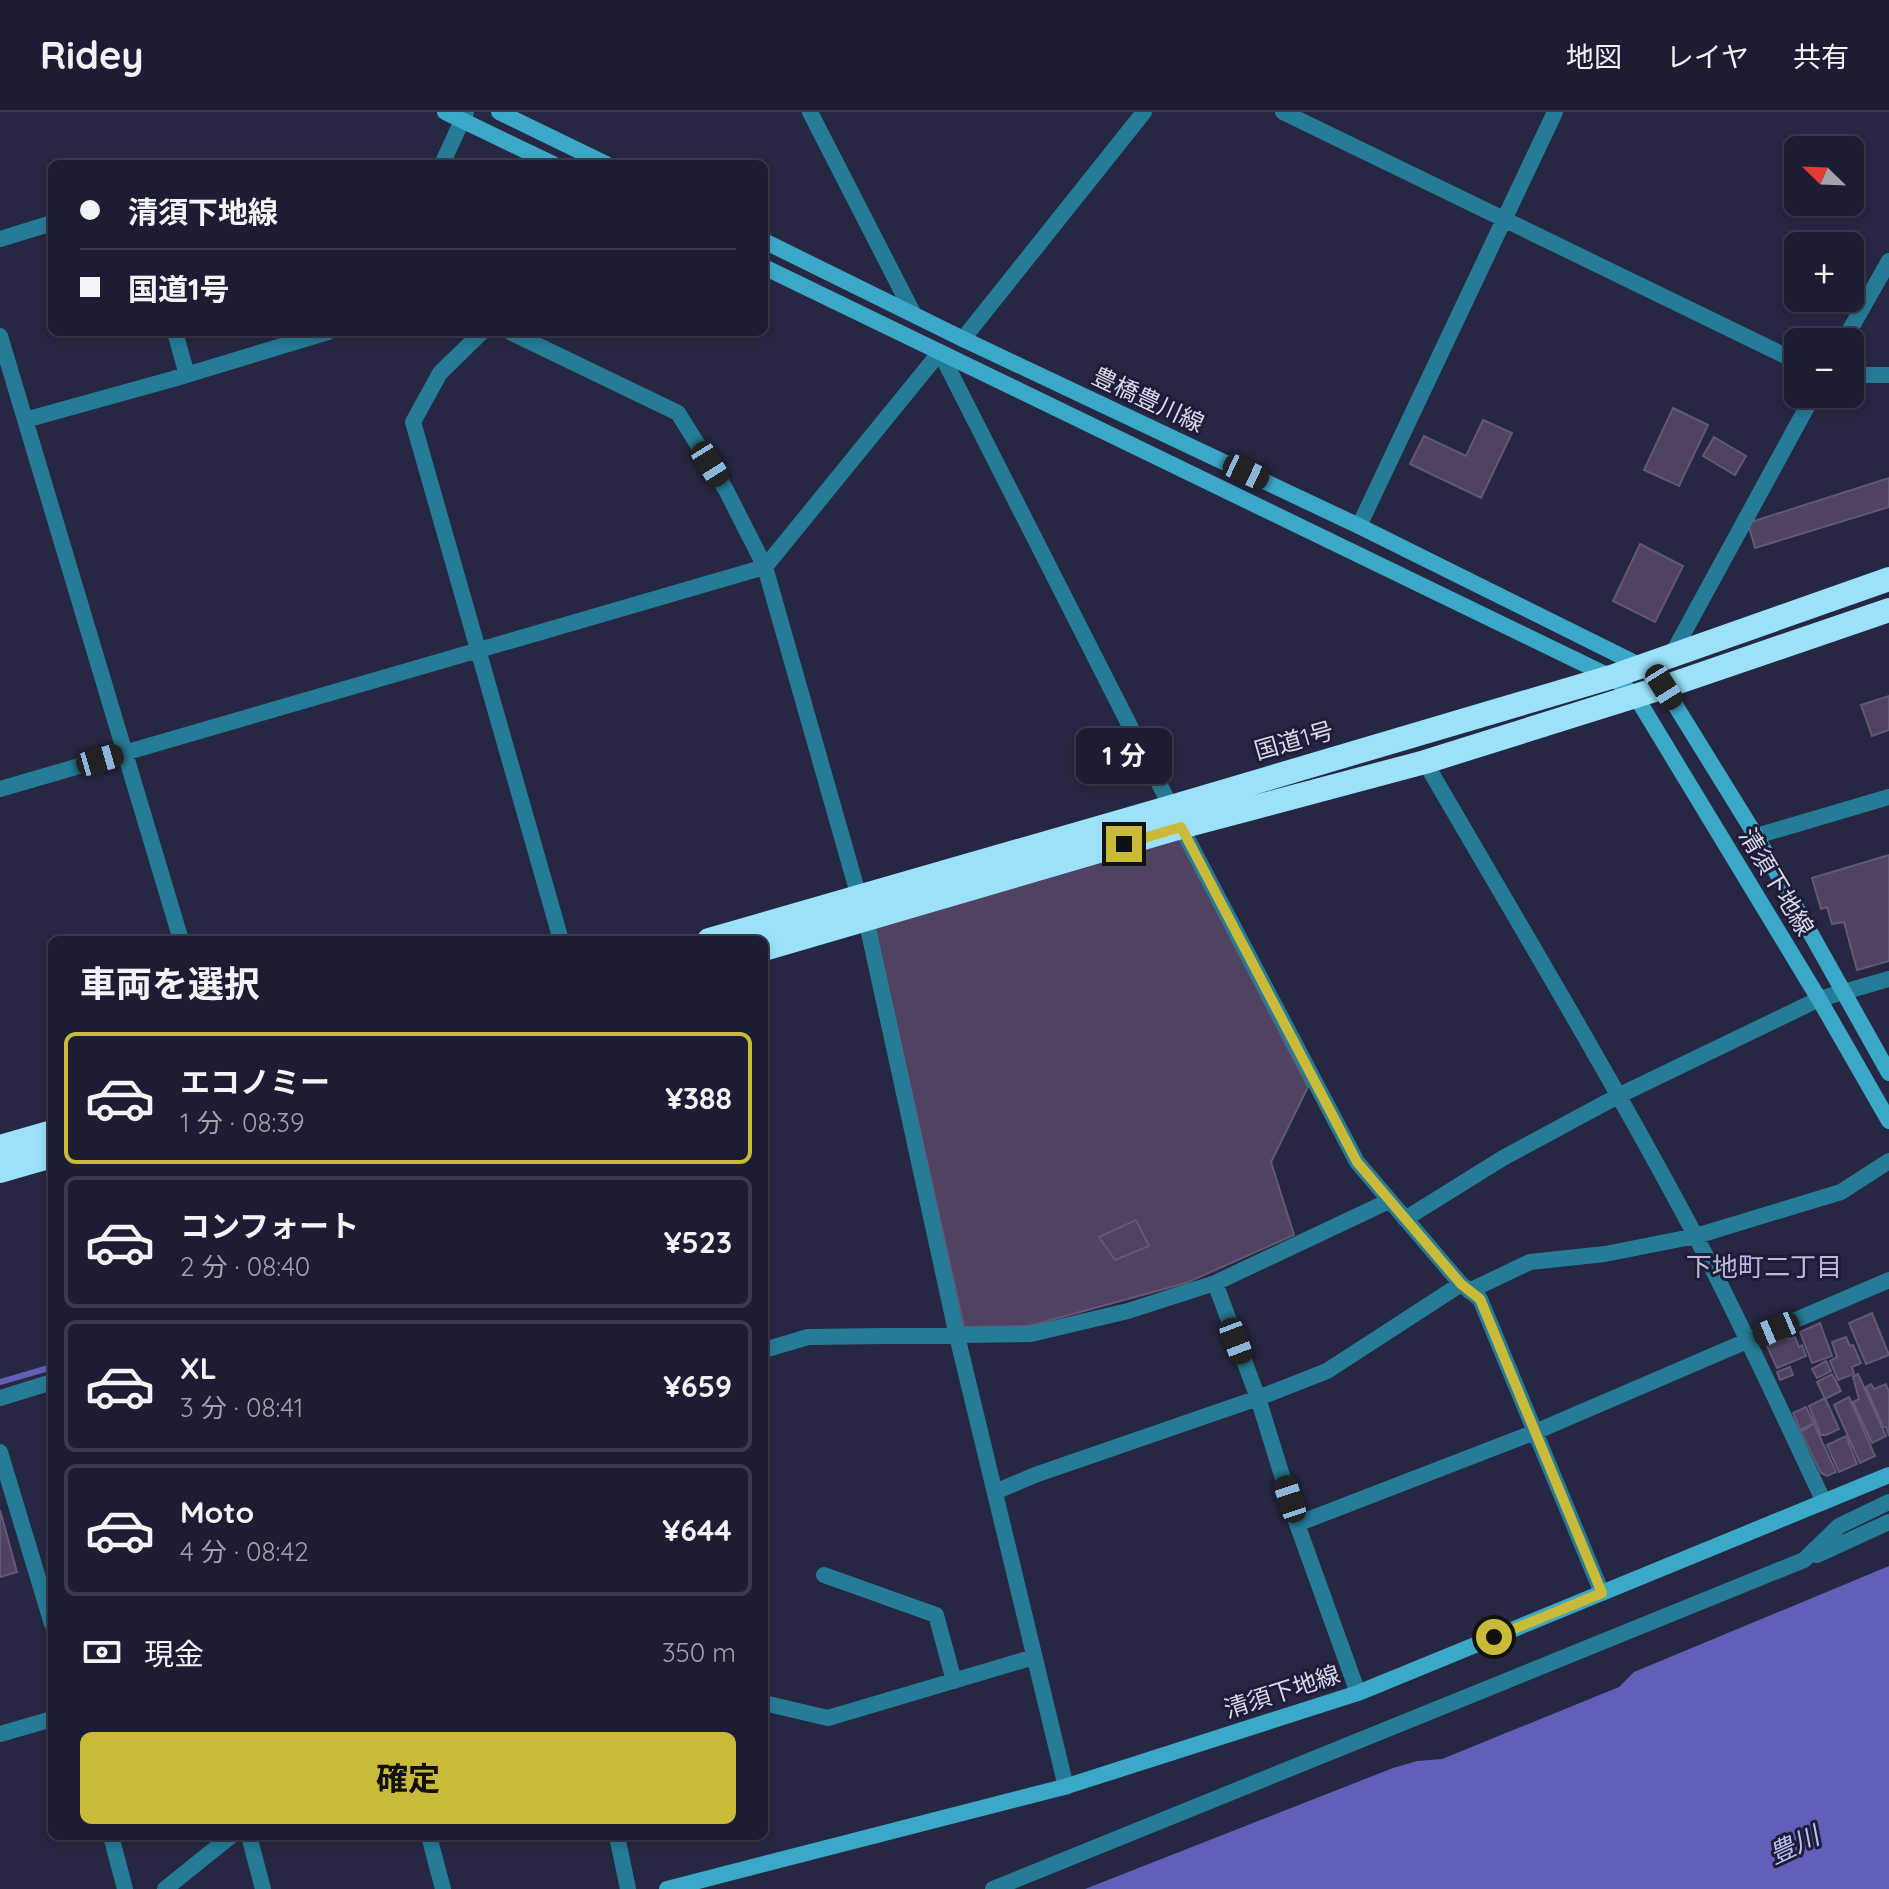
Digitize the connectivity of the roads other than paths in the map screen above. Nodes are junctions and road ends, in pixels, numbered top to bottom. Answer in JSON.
{"nodes":[{"id":1,"x":445,"y":112,"type":"edge"},
{"id":2,"x":499,"y":112,"type":"edge"},
{"id":3,"x":810,"y":112,"type":"edge"},
{"id":4,"x":1144,"y":112,"type":"edge"},
{"id":5,"x":1283,"y":112,"type":"edge"},
{"id":6,"x":1555,"y":112,"type":"edge"},
{"id":7,"x":464,"y":116,"type":"edge"},
{"id":8,"x":444,"y":160,"type":"edge"},
{"id":9,"x":546,"y":160,"type":"edge"},
{"id":10,"x":598,"y":160,"type":"edge"},
{"id":11,"x":1504,"y":219,"type":"junction"},
{"id":12,"x":48,"y":224,"type":"edge"},
{"id":13,"x":0,"y":239,"type":"edge"},
{"id":14,"x":768,"y":243,"type":"edge"},
{"id":15,"x":1889,"y":261,"type":"edge"},
{"id":16,"x":768,"y":269,"type":"edge"},
{"id":17,"x":913,"y":313,"type":"junction"},
{"id":18,"x":1851,"y":328,"type":"edge"},
{"id":19,"x":0,"y":336,"type":"edge"},
{"id":20,"x":176,"y":336,"type":"edge"},
{"id":21,"x":315,"y":336,"type":"edge"},
{"id":22,"x":478,"y":336,"type":"edge"},
{"id":23,"x":518,"y":336,"type":"edge"},
{"id":24,"x":963,"y":339,"type":"junction"},
{"id":25,"x":940,"y":352,"type":"junction"},
{"id":26,"x":1784,"y":355,"type":"edge"},
{"id":27,"x":187,"y":375,"type":"junction"},
{"id":28,"x":1864,"y":375,"type":"edge"},
{"id":29,"x":1889,"y":375,"type":"edge"},
{"id":30,"x":1806,"y":408,"type":"edge"},
{"id":31,"x":25,"y":420,"type":"junction"},
{"id":32,"x":1359,"y":526,"type":"junction"},
{"id":33,"x":765,"y":567,"type":"junction"},
{"id":34,"x":1889,"y":579,"type":"edge"},
{"id":35,"x":1889,"y":610,"type":"edge"},
{"id":36,"x":478,"y":650,"type":"junction"},
{"id":37,"x":1671,"y":656,"type":"junction"},
{"id":38,"x":1641,"y":666,"type":"junction"},
{"id":39,"x":1611,"y":677,"type":"junction"},
{"id":40,"x":1664,"y":687,"type":"junction"},
{"id":41,"x":1635,"y":695,"type":"junction"},
{"id":42,"x":125,"y":752,"type":"junction"},
{"id":43,"x":1425,"y":762,"type":"junction"},
{"id":44,"x":0,"y":789,"type":"edge"},
{"id":45,"x":1889,"y":797,"type":"edge"},
{"id":46,"x":1176,"y":817,"type":"junction"},
{"id":47,"x":1756,"y":836,"type":"junction"},
{"id":48,"x":862,"y":908,"type":"junction"},
{"id":49,"x":180,"y":936,"type":"edge"},
{"id":50,"x":560,"y":936,"type":"edge"},
{"id":51,"x":728,"y":936,"type":"edge"},
{"id":52,"x":768,"y":947,"type":"edge"},
{"id":53,"x":1889,"y":979,"type":"edge"},
{"id":54,"x":1842,"y":992,"type":"junction"},
{"id":55,"x":1819,"y":999,"type":"junction"},
{"id":56,"x":1889,"y":1073,"type":"edge"},
{"id":57,"x":1618,"y":1096,"type":"junction"},
{"id":58,"x":1889,"y":1121,"type":"edge"},
{"id":59,"x":48,"y":1133,"type":"edge"},
{"id":60,"x":0,"y":1147,"type":"edge"},
{"id":61,"x":48,"y":1157,"type":"edge"},
{"id":62,"x":1889,"y":1161,"type":"edge"},
{"id":63,"x":0,"y":1171,"type":"edge"},
{"id":64,"x":1389,"y":1201,"type":"junction"},
{"id":65,"x":1405,"y":1219,"type":"junction"},
{"id":66,"x":1696,"y":1236,"type":"junction"},
{"id":67,"x":1889,"y":1280,"type":"edge"},
{"id":68,"x":1215,"y":1283,"type":"junction"},
{"id":69,"x":1465,"y":1288,"type":"junction"},
{"id":70,"x":957,"y":1336,"type":"junction"},
{"id":71,"x":1748,"y":1342,"type":"junction"},
{"id":72,"x":768,"y":1349,"type":"edge"},
{"id":73,"x":48,"y":1383,"type":"edge"},
{"id":74,"x":0,"y":1398,"type":"edge"},
{"id":75,"x":1258,"y":1398,"type":"junction"},
{"id":76,"x":1535,"y":1432,"type":"junction"},
{"id":77,"x":0,"y":1452,"type":"edge"},
{"id":78,"x":1889,"y":1475,"type":"edge"},
{"id":79,"x":995,"y":1492,"type":"junction"},
{"id":80,"x":1824,"y":1502,"type":"junction"},
{"id":81,"x":1889,"y":1502,"type":"edge"},
{"id":82,"x":1889,"y":1522,"type":"edge"},
{"id":83,"x":1297,"y":1524,"type":"junction"},
{"id":84,"x":1804,"y":1560,"type":"junction"},
{"id":85,"x":824,"y":1575,"type":"dead end"},
{"id":86,"x":1602,"y":1593,"type":"junction"},
{"id":87,"x":48,"y":1611,"type":"edge"},
{"id":88,"x":1034,"y":1657,"type":"junction"},
{"id":89,"x":954,"y":1681,"type":"junction"},
{"id":90,"x":1358,"y":1693,"type":"junction"},
{"id":91,"x":768,"y":1704,"type":"edge"},
{"id":92,"x":48,"y":1720,"type":"edge"},
{"id":93,"x":0,"y":1734,"type":"edge"},
{"id":94,"x":1066,"y":1787,"type":"junction"},
{"id":95,"x":112,"y":1840,"type":"edge"},
{"id":96,"x":226,"y":1840,"type":"edge"},
{"id":97,"x":250,"y":1840,"type":"edge"},
{"id":98,"x":430,"y":1840,"type":"edge"},
{"id":99,"x":618,"y":1840,"type":"edge"},
{"id":100,"x":125,"y":1889,"type":"edge"},
{"id":101,"x":165,"y":1889,"type":"edge"},
{"id":102,"x":263,"y":1889,"type":"edge"},
{"id":103,"x":443,"y":1889,"type":"edge"},
{"id":104,"x":628,"y":1889,"type":"edge"},
{"id":105,"x":667,"y":1889,"type":"edge"},
{"id":106,"x":993,"y":1889,"type":"edge"}],
"edges":[{"from":1,"to":7,"type":"main road"},
{"from":2,"to":10,"type":"main road"},
{"from":3,"to":17,"type":"street"},
{"from":4,"to":24,"type":"street"},
{"from":5,"to":11,"type":"street"},
{"from":6,"to":11,"type":"street"},
{"from":7,"to":8,"type":"street"},
{"from":7,"to":9,"type":"main road"},
{"from":11,"to":26,"type":"street"},
{"from":11,"to":32,"type":"street"},
{"from":12,"to":13,"type":"street"},
{"from":14,"to":17,"type":"main road","name":"豊橋豊川線"},
{"from":15,"to":18,"type":"street"},
{"from":16,"to":25,"type":"main road","name":"豊橋豊川線"},
{"from":17,"to":24,"type":"main road","name":"豊橋豊川線"},
{"from":19,"to":31,"type":"street"},
{"from":20,"to":27,"type":"street"},
{"from":21,"to":27,"type":"street"},
{"from":22,"to":36,"type":"street"},
{"from":23,"to":33,"type":"street"},
{"from":24,"to":32,"type":"main road","name":"豊橋豊川線"},
{"from":25,"to":33,"type":"street"},
{"from":25,"to":39,"type":"main road","name":"豊橋豊川線"},
{"from":25,"to":46,"type":"street"},
{"from":27,"to":31,"type":"street"},
{"from":28,"to":29,"type":"street"},
{"from":30,"to":37,"type":"street"},
{"from":31,"to":42,"type":"street"},
{"from":32,"to":38,"type":"main road","name":"豊橋豊川線"},
{"from":33,"to":36,"type":"street"},
{"from":33,"to":48,"type":"street"},
{"from":34,"to":37,"type":"highway","name":"国道1号"},
{"from":35,"to":40,"type":"highway","name":"国道1号"},
{"from":36,"to":42,"type":"street"},
{"from":36,"to":50,"type":"street"},
{"from":37,"to":38,"type":"highway","name":"国道1号"},
{"from":38,"to":39,"type":"highway","name":"国道1号"},
{"from":38,"to":40,"type":"main road","name":"清須下地線"},
{"from":39,"to":41,"type":"main road","name":"清須下地線"},
{"from":39,"to":46,"type":"highway","name":"国道1号"},
{"from":40,"to":41,"type":"highway","name":"国道1号"},
{"from":40,"to":47,"type":"main road","name":"清須下地線"},
{"from":41,"to":43,"type":"highway","name":"国道1号"},
{"from":41,"to":55,"type":"main road","name":"清須下地線"},
{"from":42,"to":44,"type":"street"},
{"from":42,"to":49,"type":"street"},
{"from":43,"to":46,"type":"highway","name":"国道1号"},
{"from":43,"to":57,"type":"street"},
{"from":45,"to":47,"type":"street"},
{"from":46,"to":48,"type":"highway","name":"国道1号"},
{"from":46,"to":64,"type":"street"},
{"from":47,"to":54,"type":"main road","name":"清須下地線"},
{"from":48,"to":51,"type":"highway","name":"国道1号"},
{"from":48,"to":52,"type":"highway","name":"国道1号"},
{"from":48,"to":70,"type":"street"},
{"from":53,"to":54,"type":"street"},
{"from":54,"to":55,"type":"street"},
{"from":54,"to":56,"type":"main road","name":"清須下地線"},
{"from":55,"to":57,"type":"street"},
{"from":55,"to":58,"type":"main road","name":"清須下地線"},
{"from":57,"to":65,"type":"street"},
{"from":57,"to":66,"type":"street"},
{"from":59,"to":60,"type":"highway"},
{"from":61,"to":63,"type":"highway"},
{"from":62,"to":66,"type":"street"},
{"from":64,"to":65,"type":"street"},
{"from":64,"to":68,"type":"street"},
{"from":65,"to":69,"type":"street"},
{"from":66,"to":69,"type":"street"},
{"from":66,"to":71,"type":"street"},
{"from":67,"to":71,"type":"street"},
{"from":68,"to":70,"type":"street"},
{"from":68,"to":75,"type":"street"},
{"from":69,"to":75,"type":"street"},
{"from":69,"to":76,"type":"street"},
{"from":70,"to":72,"type":"street"},
{"from":70,"to":79,"type":"street"},
{"from":71,"to":76,"type":"street"},
{"from":71,"to":80,"type":"street"},
{"from":73,"to":74,"type":"street"},
{"from":75,"to":79,"type":"street"},
{"from":75,"to":83,"type":"street"},
{"from":76,"to":83,"type":"street"},
{"from":76,"to":86,"type":"street"},
{"from":77,"to":87,"type":"street"},
{"from":78,"to":80,"type":"main road","name":"清須下地線"},
{"from":79,"to":88,"type":"street"},
{"from":80,"to":86,"type":"main road","name":"清須下地線"},
{"from":81,"to":84,"type":"street"},
{"from":82,"to":84,"type":"street"},
{"from":83,"to":90,"type":"street"},
{"from":84,"to":106,"type":"street"},
{"from":85,"to":89,"type":"street"},
{"from":86,"to":90,"type":"main road","name":"清須下地線"},
{"from":88,"to":89,"type":"street"},
{"from":88,"to":94,"type":"street"},
{"from":89,"to":91,"type":"street"},
{"from":90,"to":94,"type":"main road","name":"清須下地線"},
{"from":92,"to":93,"type":"street"},
{"from":94,"to":105,"type":"main road","name":"清須下地線"},
{"from":95,"to":100,"type":"street"},
{"from":96,"to":101,"type":"street"},
{"from":97,"to":102,"type":"street"},
{"from":98,"to":103,"type":"street"},
{"from":99,"to":104,"type":"street"}]}
